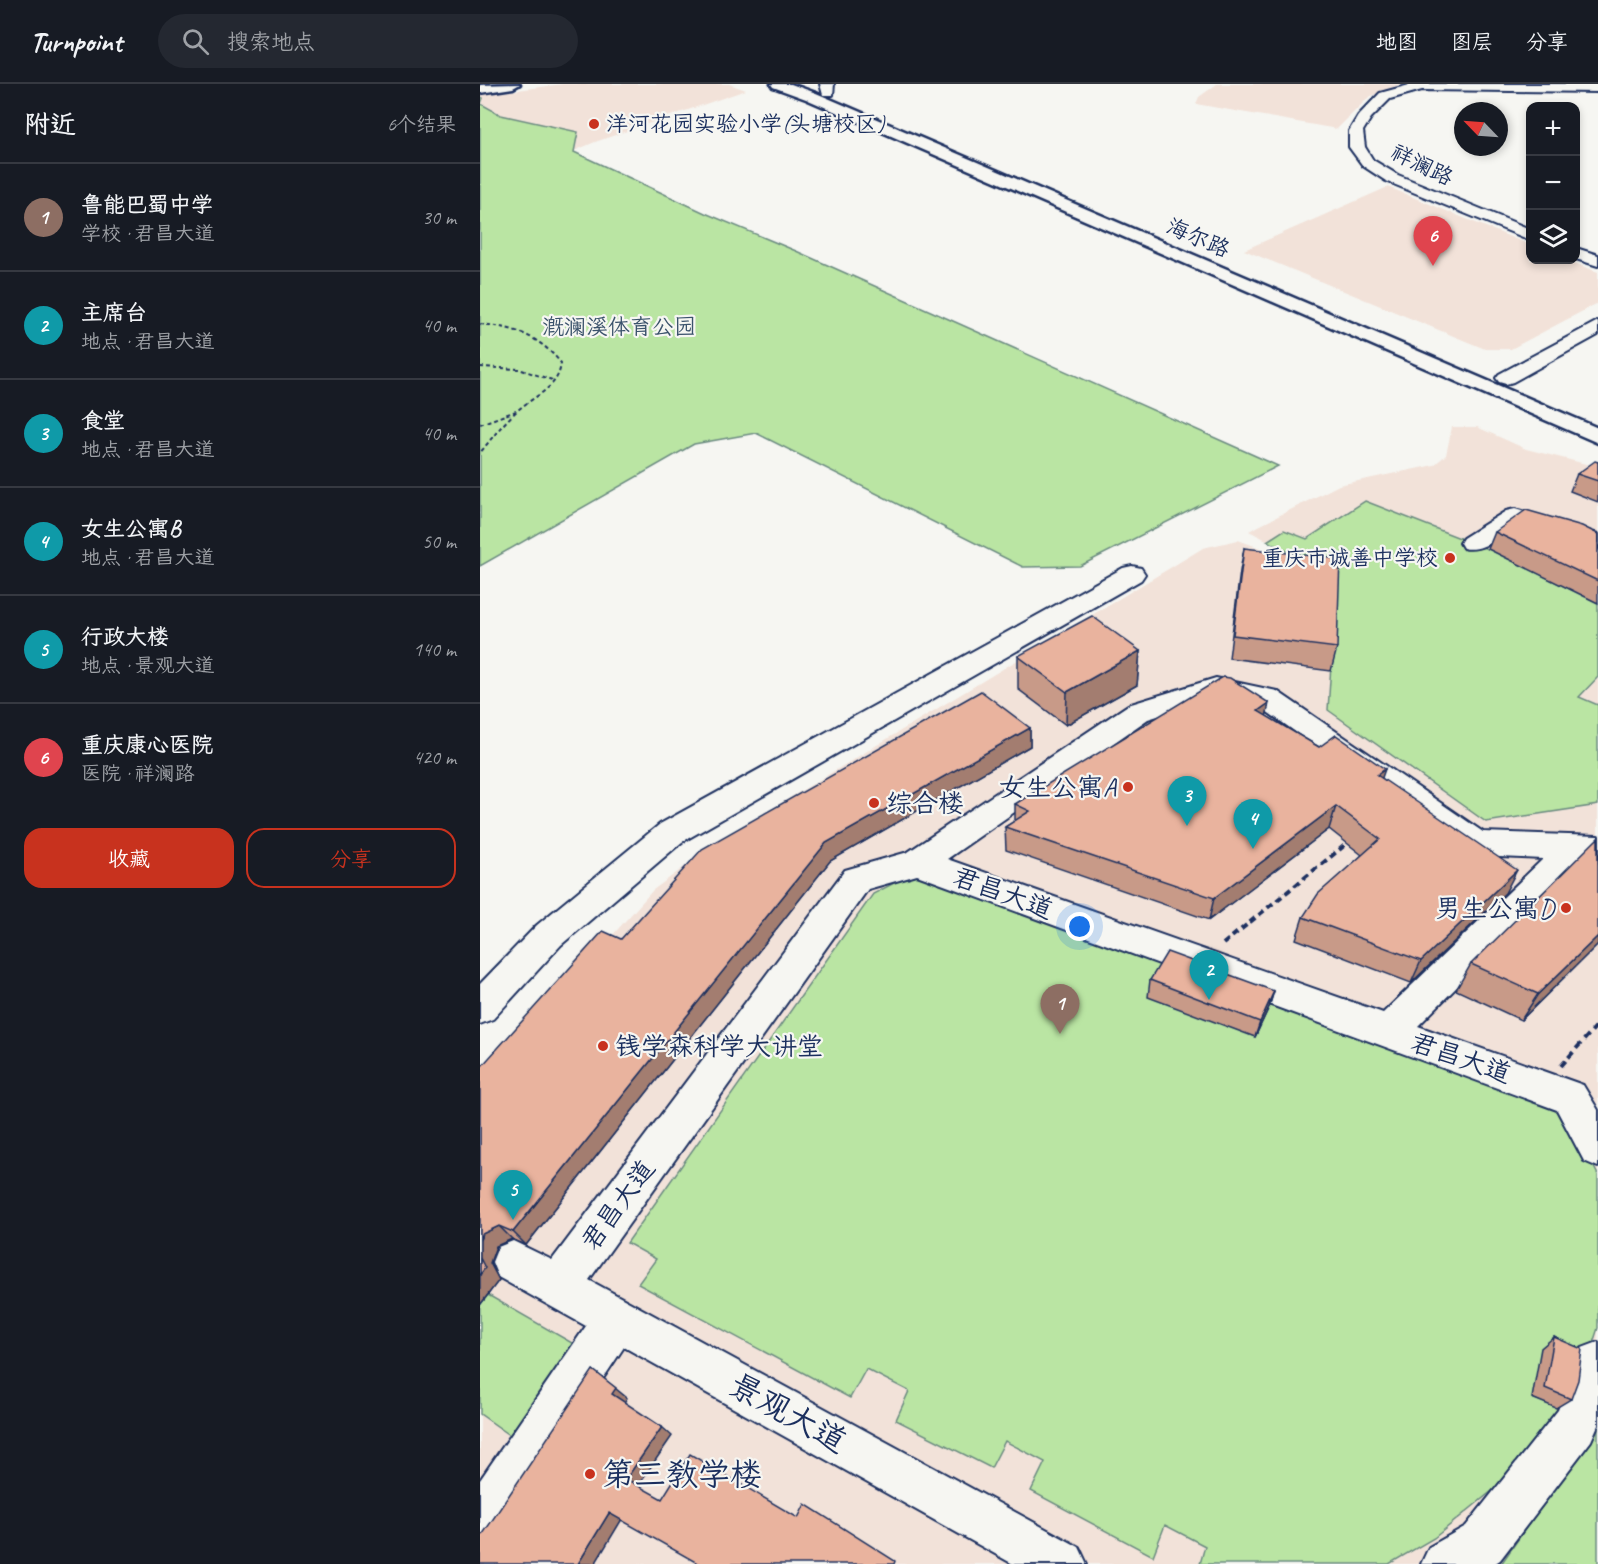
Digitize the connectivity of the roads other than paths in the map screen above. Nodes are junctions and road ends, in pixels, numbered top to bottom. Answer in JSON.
{"nodes":[{"id":1,"x":513,"y":84,"type":"edge"},
{"id":2,"x":772,"y":86,"type":"edge"},
{"id":3,"x":1598,"y":88,"type":"edge"},
{"id":4,"x":480,"y":89,"type":"edge"},
{"id":5,"x":818,"y":89,"type":"edge"},
{"id":6,"x":1526,"y":233,"type":"edge"},
{"id":7,"x":1580,"y":254,"type":"edge"},
{"id":8,"x":1598,"y":261,"type":"edge"},
{"id":9,"x":1598,"y":327,"type":"edge"},
{"id":10,"x":1506,"y":378,"type":"junction"},
{"id":11,"x":1570,"y":414,"type":"junction"},
{"id":12,"x":1598,"y":436,"type":"edge"},
{"id":13,"x":1598,"y":441,"type":"edge"},
{"id":14,"x":1598,"y":542,"type":"edge"},
{"id":15,"x":1472,"y":543,"type":"dead end"},
{"id":16,"x":1132,"y":574,"type":"dead end"},
{"id":17,"x":1586,"y":848,"type":"edge"},
{"id":18,"x":918,"y":862,"type":"junction"},
{"id":19,"x":480,"y":1008,"type":"edge"},
{"id":20,"x":1388,"y":1032,"type":"junction"},
{"id":21,"x":1598,"y":1148,"type":"edge"},
{"id":22,"x":513,"y":1262,"type":"dead end"},
{"id":23,"x":558,"y":1287,"type":"junction"},
{"id":24,"x":617,"y":1319,"type":"junction"},
{"id":25,"x":1598,"y":1364,"type":"edge"},
{"id":26,"x":480,"y":1522,"type":"edge"},
{"id":27,"x":1062,"y":1564,"type":"edge"},
{"id":28,"x":1446,"y":1564,"type":"edge"}],
"edges":[{"from":1,"to":4,"type":"main road"},
{"from":2,"to":5,"type":"main road","name":"海尔路"},
{"from":3,"to":6,"type":"street","name":"祥澜路"},
{"from":5,"to":10,"type":"main road","name":"海尔路"},
{"from":5,"to":11,"type":"main road","name":"海尔路"},
{"from":7,"to":8,"type":"street"},
{"from":9,"to":10,"type":"street"},
{"from":10,"to":11,"type":"main road","name":"海尔路"},
{"from":11,"to":12,"type":"main road","name":"海尔路"},
{"from":11,"to":13,"type":"main road"},
{"from":14,"to":15,"type":"street"},
{"from":16,"to":19,"type":"street"},
{"from":17,"to":18,"type":"street"},
{"from":17,"to":20,"type":"street"},
{"from":18,"to":20,"type":"street","name":"君昌大道"},
{"from":18,"to":23,"type":"street","name":"君昌大道"},
{"from":20,"to":21,"type":"street","name":"君昌大道"},
{"from":22,"to":23,"type":"street","name":"景观大道"},
{"from":23,"to":24,"type":"street","name":"景观大道"},
{"from":24,"to":26,"type":"street"},
{"from":24,"to":27,"type":"street","name":"景观大道"},
{"from":25,"to":28,"type":"street"}]}
